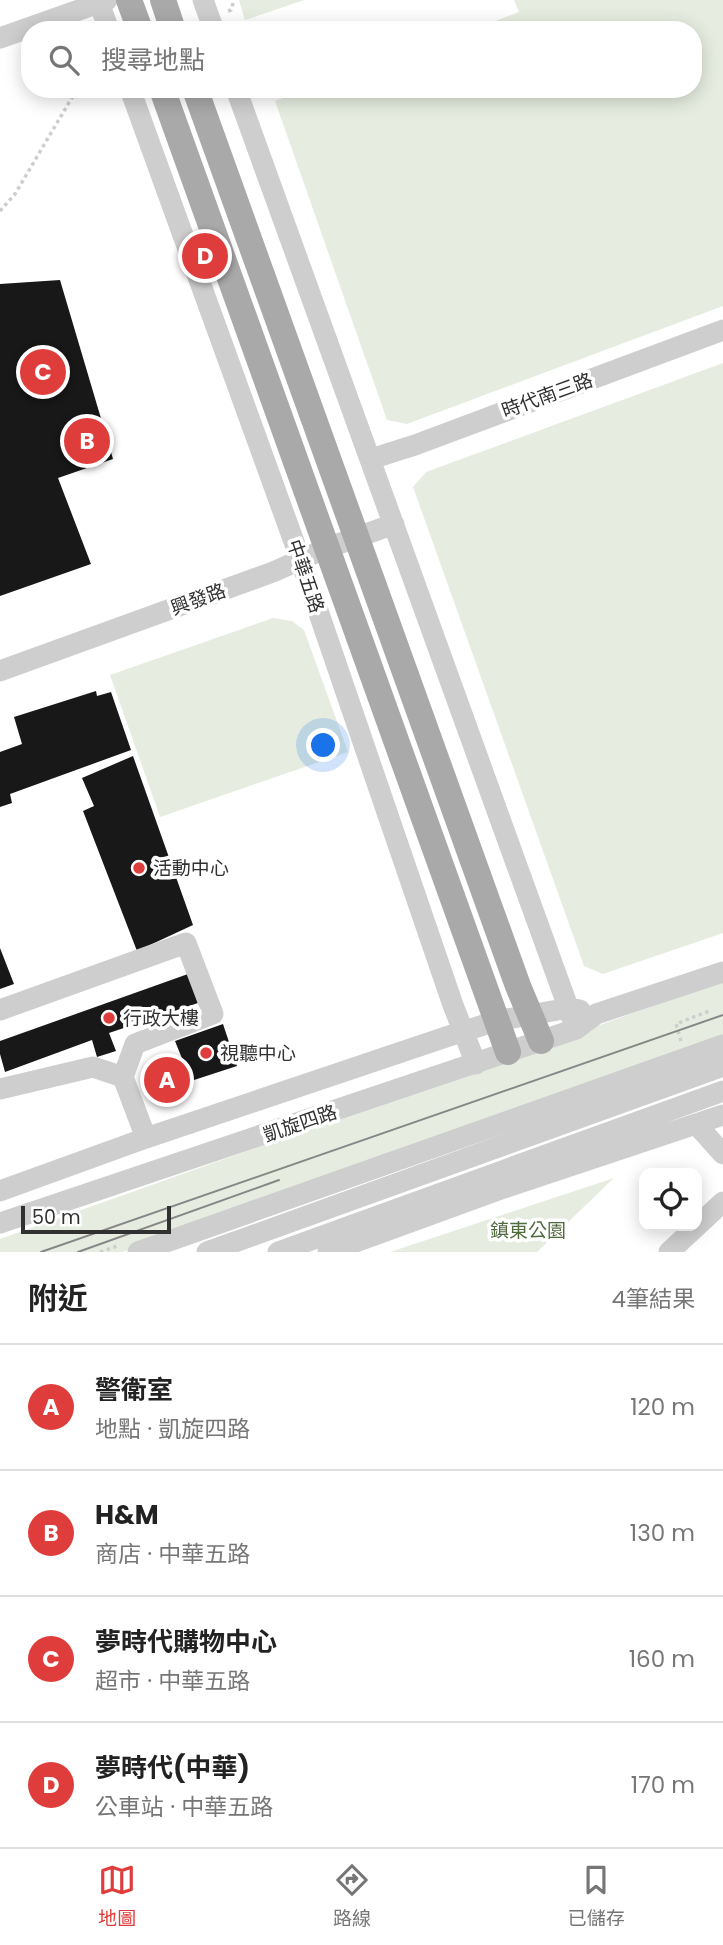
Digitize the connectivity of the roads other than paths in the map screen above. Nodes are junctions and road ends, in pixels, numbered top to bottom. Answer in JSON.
{"nodes":[{"id":1,"x":129,"y":0,"type":"edge"},
{"id":2,"x":163,"y":0,"type":"edge"},
{"id":3,"x":203,"y":0,"type":"edge"},
{"id":4,"x":101,"y":1,"type":"edge"},
{"id":5,"x":46,"y":21,"type":"edge"},
{"id":6,"x":107,"y":21,"type":"edge"},
{"id":7,"x":137,"y":21,"type":"edge"},
{"id":8,"x":170,"y":21,"type":"edge"},
{"id":9,"x":211,"y":21,"type":"edge"},
{"id":10,"x":21,"y":30,"type":"edge"},
{"id":11,"x":0,"y":38,"type":"edge"},
{"id":12,"x":133,"y":98,"type":"edge"},
{"id":13,"x":165,"y":98,"type":"edge"},
{"id":14,"x":198,"y":98,"type":"edge"},
{"id":15,"x":239,"y":98,"type":"edge"},
{"id":16,"x":723,"y":330,"type":"edge"},
{"id":17,"x":371,"y":459,"type":"junction"},
{"id":18,"x":394,"y":524,"type":"junction"},
{"id":19,"x":356,"y":538,"type":"junction"},
{"id":20,"x":327,"y":548,"type":"junction"},
{"id":21,"x":301,"y":561,"type":"junction"},
{"id":22,"x":0,"y":671,"type":"edge"},
{"id":23,"x":723,"y":972,"type":"edge"},
{"id":24,"x":569,"y":1008,"type":"junction"},
{"id":25,"x":0,"y":1010,"type":"edge"},
{"id":26,"x":530,"y":1014,"type":"junction"},
{"id":27,"x":596,"y":1014,"type":"junction"},
{"id":28,"x":496,"y":1021,"type":"junction"},
{"id":29,"x":576,"y":1029,"type":"junction"},
{"id":30,"x":465,"y":1031,"type":"junction"},
{"id":31,"x":541,"y":1041,"type":"junction"},
{"id":32,"x":723,"y":1045,"type":"edge"},
{"id":33,"x":508,"y":1052,"type":"junction"},
{"id":34,"x":476,"y":1064,"type":"junction"},
{"id":35,"x":723,"y":1066,"type":"edge"},
{"id":36,"x":123,"y":1077,"type":"junction"},
{"id":37,"x":0,"y":1088,"type":"edge"},
{"id":38,"x":723,"y":1091,"type":"edge"},
{"id":39,"x":723,"y":1115,"type":"edge"},
{"id":40,"x":696,"y":1125,"type":"junction"},
{"id":41,"x":146,"y":1138,"type":"junction"},
{"id":42,"x":723,"y":1154,"type":"edge"},
{"id":43,"x":0,"y":1191,"type":"edge"},
{"id":44,"x":723,"y":1202,"type":"edge"},
{"id":45,"x":0,"y":1223,"type":"edge"},
{"id":46,"x":676,"y":1250,"type":"edge"},
{"id":47,"x":138,"y":1252,"type":"edge"},
{"id":48,"x":206,"y":1252,"type":"edge"},
{"id":49,"x":278,"y":1252,"type":"edge"},
{"id":50,"x":328,"y":1252,"type":"edge"}],
"edges":[{"from":1,"to":7,"type":"main road"},
{"from":2,"to":8,"type":"main road"},
{"from":3,"to":9,"type":"street"},
{"from":4,"to":5,"type":"street"},
{"from":4,"to":6,"type":"street"},
{"from":10,"to":11,"type":"street"},
{"from":12,"to":21,"type":"street","name":"中華五路"},
{"from":13,"to":20,"type":"main road","name":"中華五路"},
{"from":14,"to":19,"type":"main road"},
{"from":15,"to":17,"type":"street"},
{"from":16,"to":17,"type":"street","name":"時代南三路"},
{"from":17,"to":18,"type":"street"},
{"from":18,"to":19,"type":"street","name":"興發路"},
{"from":18,"to":24,"type":"street"},
{"from":19,"to":20,"type":"street","name":"興發路"},
{"from":19,"to":26,"type":"main road"},
{"from":20,"to":21,"type":"street","name":"興發路"},
{"from":20,"to":28,"type":"main road","name":"中華五路"},
{"from":21,"to":22,"type":"street","name":"興發路"},
{"from":21,"to":30,"type":"street","name":"中華五路"},
{"from":23,"to":27,"type":"street","name":"凱旋四路"},
{"from":24,"to":26,"type":"street","name":"凱旋四路"},
{"from":24,"to":27,"type":"street","name":"凱旋四路"},
{"from":24,"to":29,"type":"street"},
{"from":25,"to":36,"type":"street"},
{"from":26,"to":28,"type":"street","name":"凱旋四路"},
{"from":26,"to":31,"type":"main road"},
{"from":27,"to":29,"type":"street","name":"凱旋四路"},
{"from":28,"to":30,"type":"street","name":"凱旋四路"},
{"from":28,"to":33,"type":"main road","name":"中華五路"},
{"from":29,"to":31,"type":"street","name":"凱旋四路"},
{"from":30,"to":34,"type":"street","name":"中華五路"},
{"from":30,"to":41,"type":"street","name":"凱旋四路"},
{"from":31,"to":33,"type":"street","name":"凱旋四路"},
{"from":32,"to":47,"type":"street"},
{"from":33,"to":34,"type":"street","name":"凱旋四路"},
{"from":34,"to":45,"type":"street","name":"凱旋四路"},
{"from":35,"to":48,"type":"street"},
{"from":36,"to":37,"type":"street"},
{"from":36,"to":41,"type":"street"},
{"from":38,"to":49,"type":"street"},
{"from":39,"to":40,"type":"street"},
{"from":40,"to":42,"type":"street"},
{"from":40,"to":50,"type":"street"},
{"from":41,"to":43,"type":"street","name":"凱旋四路"},
{"from":44,"to":46,"type":"street"}]}
